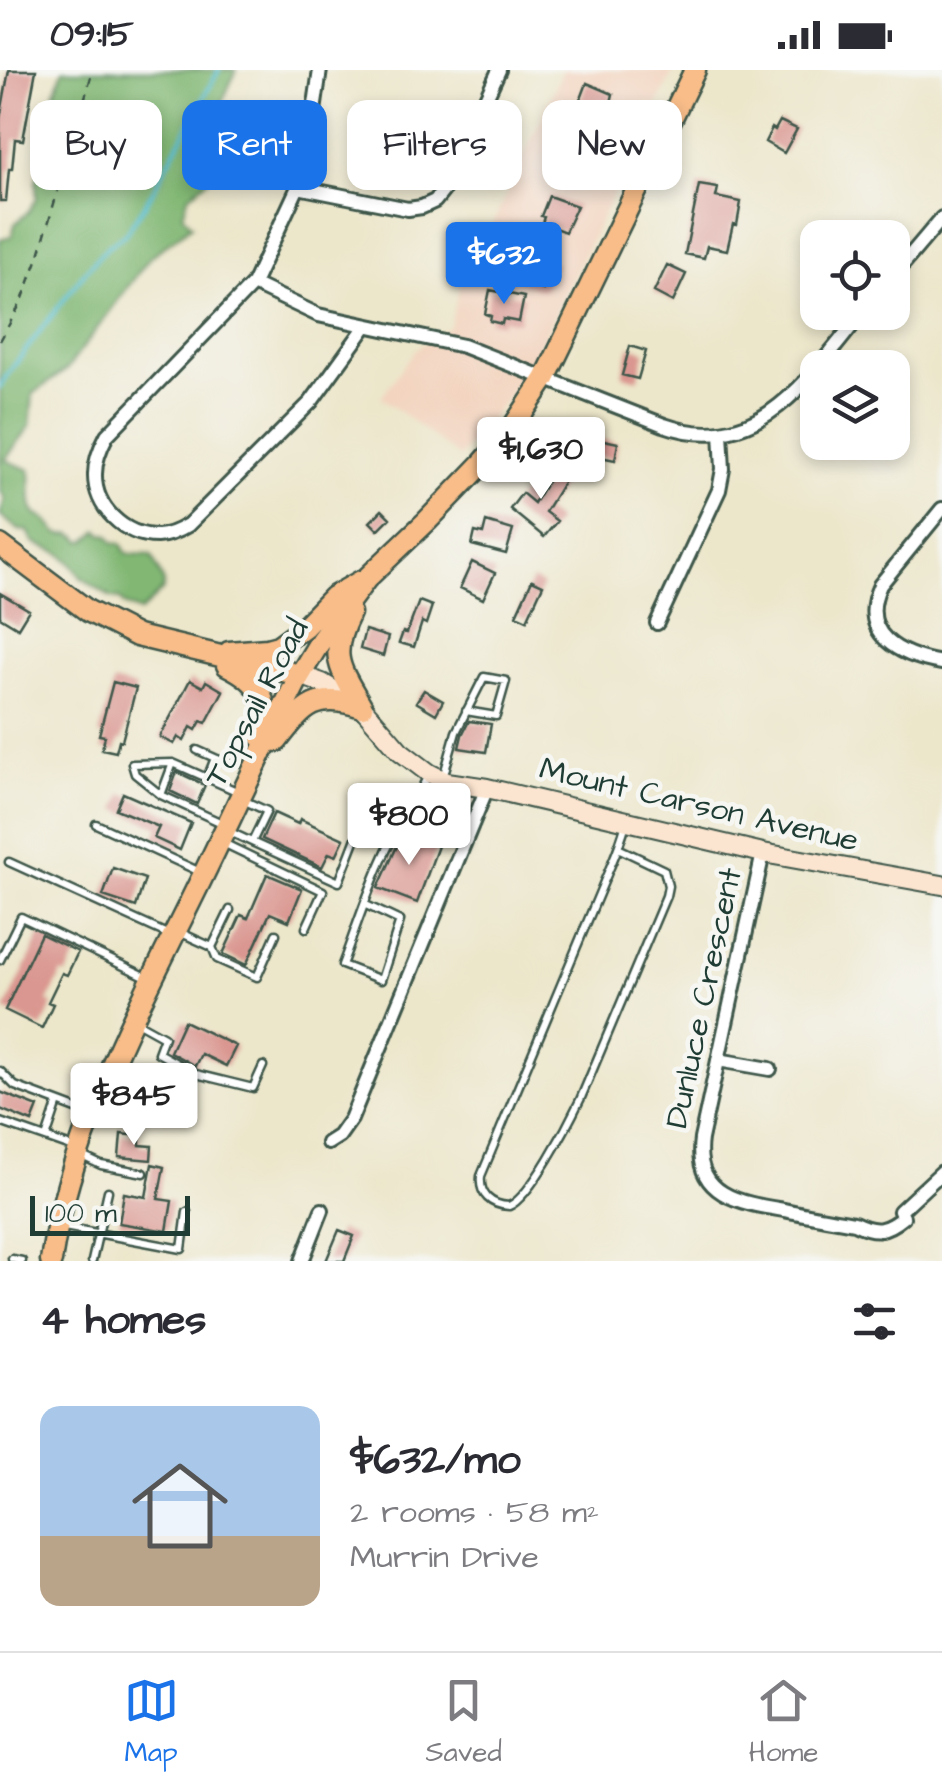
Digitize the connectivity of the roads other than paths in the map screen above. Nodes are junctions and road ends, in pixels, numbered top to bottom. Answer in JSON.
{"nodes":[{"id":1,"x":320,"y":70,"type":"edge"},
{"id":2,"x":499,"y":70,"type":"edge"},
{"id":3,"x":695,"y":70,"type":"edge"},
{"id":4,"x":316,"y":100,"type":"edge"},
{"id":5,"x":297,"y":190,"type":"edge"},
{"id":6,"x":313,"y":190,"type":"edge"},
{"id":7,"x":942,"y":218,"type":"edge"},
{"id":8,"x":910,"y":256,"type":"edge"},
{"id":9,"x":253,"y":284,"type":"junction"},
{"id":10,"x":366,"y":326,"type":"junction"},
{"id":11,"x":848,"y":330,"type":"edge"},
{"id":12,"x":545,"y":379,"type":"junction"},
{"id":13,"x":722,"y":432,"type":"junction"},
{"id":14,"x":942,"y":508,"type":"edge"},
{"id":15,"x":0,"y":545,"type":"edge"},
{"id":16,"x":366,"y":579,"type":"junction"},
{"id":17,"x":657,"y":622,"type":"dead end"},
{"id":18,"x":202,"y":653,"type":"junction"},
{"id":19,"x":942,"y":663,"type":"edge"},
{"id":20,"x":300,"y":675,"type":"junction"},
{"id":21,"x":362,"y":708,"type":"junction"},
{"id":22,"x":466,"y":712,"type":"junction"},
{"id":23,"x":198,"y":750,"type":"dead end"},
{"id":24,"x":215,"y":758,"type":"junction"},
{"id":25,"x":173,"y":763,"type":"junction"},
{"id":26,"x":230,"y":764,"type":"dead end"},
{"id":27,"x":254,"y":769,"type":"junction"},
{"id":28,"x":436,"y":776,"type":"junction"},
{"id":29,"x":207,"y":778,"type":"junction"},
{"id":30,"x":487,"y":788,"type":"junction"},
{"id":31,"x":161,"y":795,"type":"junction"},
{"id":32,"x":241,"y":796,"type":"junction"},
{"id":33,"x":409,"y":811,"type":"junction"},
{"id":34,"x":626,"y":821,"type":"junction"},
{"id":35,"x":96,"y":824,"type":"dead end"},
{"id":36,"x":450,"y":828,"type":"dead end"},
{"id":37,"x":224,"y":832,"type":"junction"},
{"id":38,"x":358,"y":833,"type":"dead end"},
{"id":39,"x":252,"y":842,"type":"junction"},
{"id":40,"x":618,"y":848,"type":"junction"},
{"id":41,"x":763,"y":853,"type":"junction"},
{"id":42,"x":10,"y":862,"type":"dead end"},
{"id":43,"x":204,"y":874,"type":"junction"},
{"id":44,"x":942,"y":885,"type":"edge"},
{"id":45,"x":366,"y":905,"type":"junction"},
{"id":46,"x":230,"y":910,"type":"dead end"},
{"id":47,"x":306,"y":928,"type":"dead end"},
{"id":48,"x":175,"y":933,"type":"junction"},
{"id":49,"x":276,"y":934,"type":"dead end"},
{"id":50,"x":212,"y":948,"type":"junction"},
{"id":51,"x":0,"y":960,"type":"edge"},
{"id":52,"x":153,"y":979,"type":"junction"},
{"id":53,"x":134,"y":1020,"type":"junction"},
{"id":54,"x":718,"y":1060,"type":"junction"},
{"id":55,"x":262,"y":1066,"type":"dead end"},
{"id":56,"x":770,"y":1069,"type":"dead end"},
{"id":57,"x":0,"y":1070,"type":"edge"},
{"id":58,"x":58,"y":1102,"type":"junction"},
{"id":59,"x":92,"y":1115,"type":"junction"},
{"id":60,"x":0,"y":1122,"type":"edge"},
{"id":61,"x":46,"y":1138,"type":"junction"},
{"id":62,"x":328,"y":1144,"type":"dead end"},
{"id":63,"x":78,"y":1152,"type":"junction"},
{"id":64,"x":942,"y":1172,"type":"edge"},
{"id":65,"x":144,"y":1173,"type":"dead end"},
{"id":66,"x":108,"y":1192,"type":"dead end"},
{"id":67,"x":322,"y":1210,"type":"dead end"},
{"id":68,"x":187,"y":1212,"type":"dead end"},
{"id":69,"x":58,"y":1226,"type":"junction"},
{"id":70,"x":98,"y":1234,"type":"junction"},
{"id":71,"x":12,"y":1259,"type":"edge"},
{"id":72,"x":22,"y":1261,"type":"edge"},
{"id":73,"x":51,"y":1261,"type":"edge"},
{"id":74,"x":92,"y":1261,"type":"edge"},
{"id":75,"x":302,"y":1261,"type":"edge"}],
"edges":[{"from":1,"to":4,"type":"street"},
{"from":2,"to":6,"type":"street"},
{"from":3,"to":12,"type":"main road","name":"Topsail Road"},
{"from":5,"to":9,"type":"street"},
{"from":7,"to":8,"type":"street"},
{"from":9,"to":10,"type":"street"},
{"from":9,"to":10,"type":"street"},
{"from":10,"to":12,"type":"street"},
{"from":11,"to":13,"type":"street"},
{"from":12,"to":13,"type":"street"},
{"from":12,"to":16,"type":"main road","name":"Topsail Road"},
{"from":13,"to":17,"type":"street"},
{"from":14,"to":19,"type":"street"},
{"from":15,"to":18,"type":"main road"},
{"from":16,"to":18,"type":"main road"},
{"from":16,"to":20,"type":"main road","name":"Topsail Road"},
{"from":16,"to":21,"type":"main road"},
{"from":18,"to":20,"type":"main road"},
{"from":18,"to":27,"type":"main road"},
{"from":20,"to":21,"type":"main road","name":"Mount Carson Avenue"},
{"from":20,"to":27,"type":"main road","name":"Topsail Road"},
{"from":21,"to":27,"type":"main road"},
{"from":21,"to":28,"type":"main road","name":"Mount Carson Avenue"},
{"from":22,"to":22,"type":"lane"},
{"from":22,"to":28,"type":"lane"},
{"from":23,"to":24,"type":"lane"},
{"from":24,"to":26,"type":"lane"},
{"from":24,"to":29,"type":"lane"},
{"from":25,"to":29,"type":"lane"},
{"from":25,"to":31,"type":"lane"},
{"from":25,"to":31,"type":"lane"},
{"from":27,"to":32,"type":"main road","name":"Topsail Road"},
{"from":28,"to":30,"type":"main road","name":"Mount Carson Avenue"},
{"from":28,"to":33,"type":"lane"},
{"from":29,"to":32,"type":"lane"},
{"from":30,"to":34,"type":"main road","name":"Mount Carson Avenue"},
{"from":30,"to":62,"type":"street"},
{"from":31,"to":37,"type":"lane"},
{"from":32,"to":37,"type":"main road","name":"Topsail Road"},
{"from":32,"to":39,"type":"lane"},
{"from":33,"to":36,"type":"lane"},
{"from":33,"to":45,"type":"lane"},
{"from":34,"to":40,"type":"lane"},
{"from":34,"to":41,"type":"main road","name":"Mount Carson Avenue"},
{"from":35,"to":43,"type":"lane"},
{"from":37,"to":39,"type":"lane"},
{"from":37,"to":43,"type":"main road","name":"Topsail Road"},
{"from":37,"to":47,"type":"lane"},
{"from":38,"to":39,"type":"lane"},
{"from":40,"to":40,"type":"lane"},
{"from":41,"to":44,"type":"main road","name":"Mount Carson Avenue"},
{"from":41,"to":54,"type":"street","name":"Dunluce Crescent"},
{"from":42,"to":48,"type":"lane"},
{"from":43,"to":48,"type":"main road","name":"Topsail Road"},
{"from":45,"to":45,"type":"lane"},
{"from":46,"to":50,"type":"lane"},
{"from":48,"to":50,"type":"lane"},
{"from":48,"to":52,"type":"main road","name":"Topsail Road"},
{"from":49,"to":50,"type":"lane"},
{"from":51,"to":52,"type":"lane"},
{"from":52,"to":53,"type":"main road","name":"Topsail Road"},
{"from":53,"to":55,"type":"lane"},
{"from":53,"to":59,"type":"main road","name":"Topsail Road"},
{"from":54,"to":56,"type":"street"},
{"from":54,"to":64,"type":"street","name":"Dunluce Crescent"},
{"from":57,"to":58,"type":"lane"},
{"from":58,"to":59,"type":"lane"},
{"from":58,"to":61,"type":"lane"},
{"from":59,"to":63,"type":"main road","name":"Topsail Road"},
{"from":60,"to":61,"type":"lane"},
{"from":61,"to":63,"type":"lane"},
{"from":63,"to":65,"type":"lane"},
{"from":63,"to":69,"type":"main road","name":"Topsail Road"},
{"from":66,"to":70,"type":"lane"},
{"from":67,"to":75,"type":"street"},
{"from":68,"to":70,"type":"lane"},
{"from":69,"to":70,"type":"lane"},
{"from":69,"to":73,"type":"main road","name":"Topsail Road"},
{"from":70,"to":74,"type":"lane"},
{"from":71,"to":72,"type":"lane"}]}
